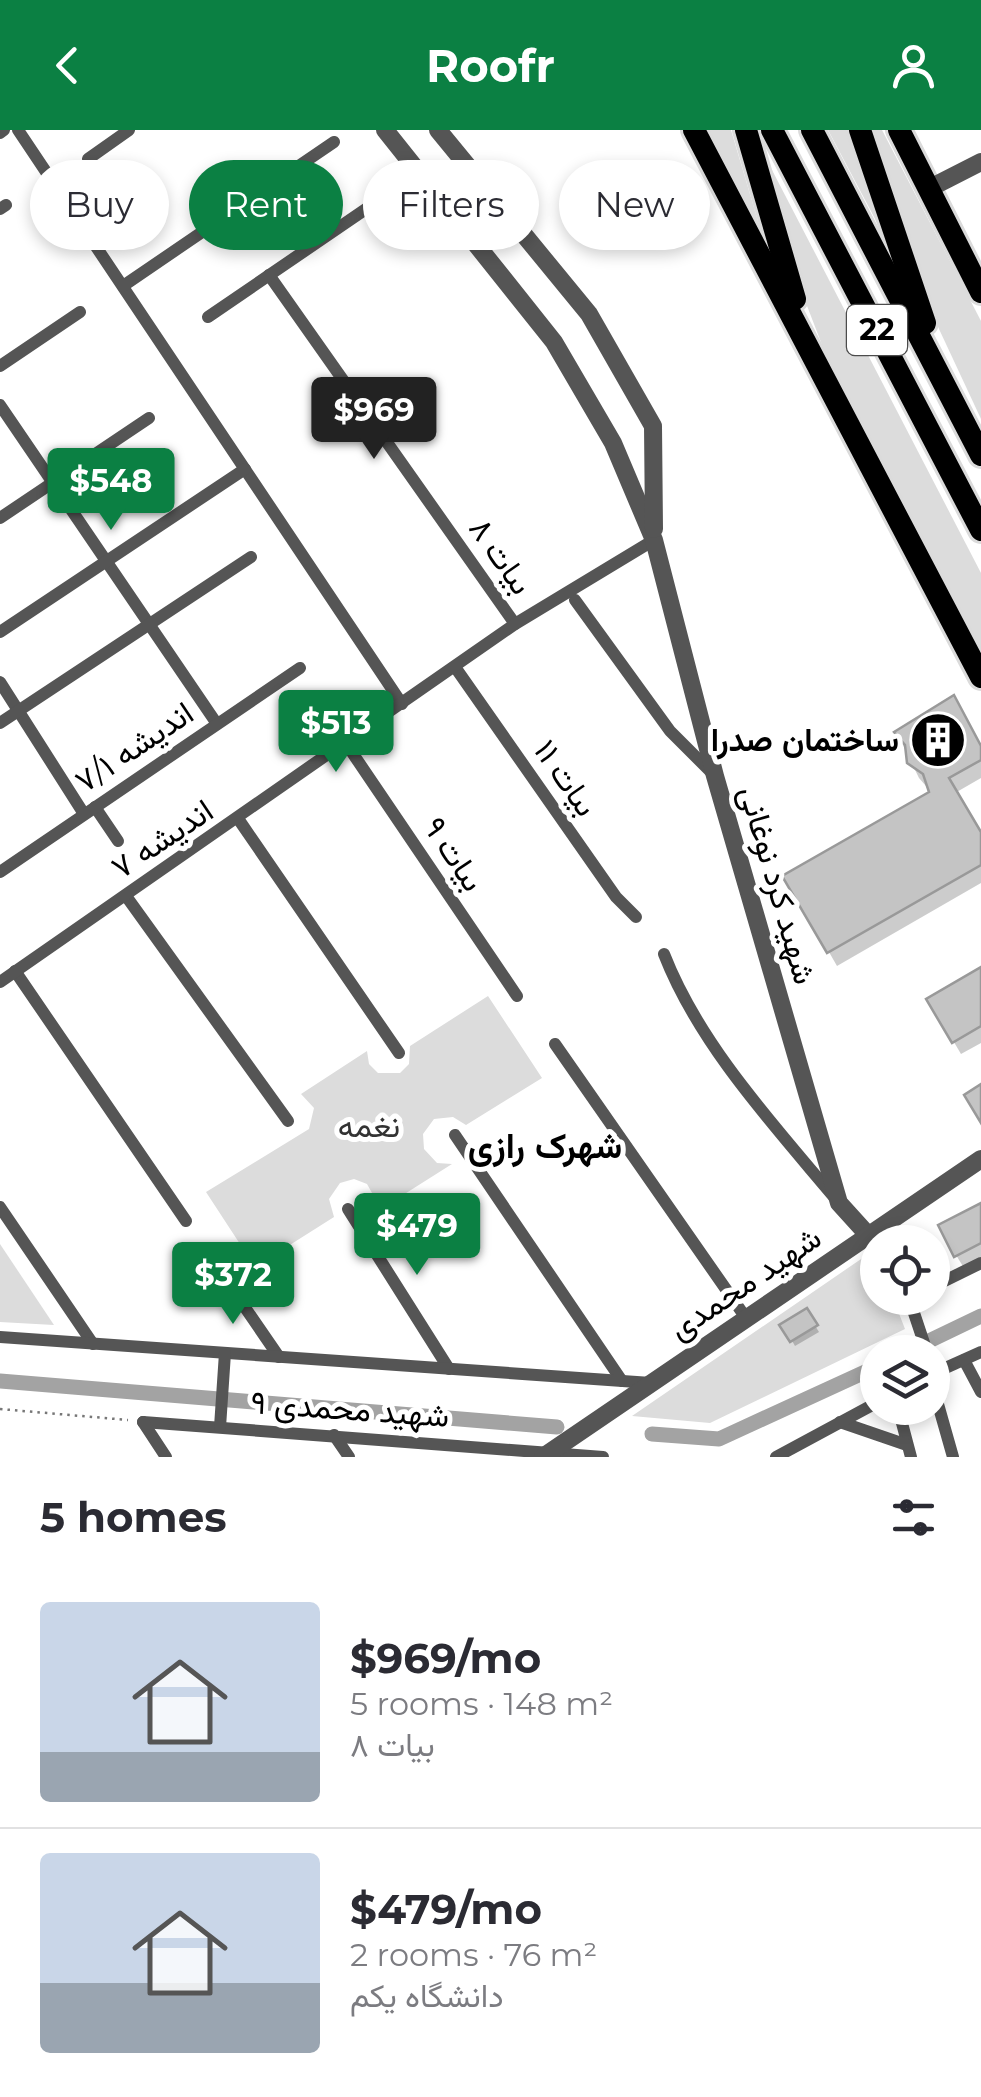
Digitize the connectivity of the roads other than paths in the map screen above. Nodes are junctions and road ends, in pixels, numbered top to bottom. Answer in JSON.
{"nodes":[{"id":1,"x":18,"y":130,"type":"edge"},
{"id":2,"x":129,"y":130,"type":"edge"},
{"id":3,"x":385,"y":130,"type":"edge"},
{"id":4,"x":438,"y":130,"type":"edge"},
{"id":5,"x":694,"y":130,"type":"edge"},
{"id":6,"x":746,"y":130,"type":"edge"},
{"id":7,"x":772,"y":130,"type":"edge"},
{"id":8,"x":812,"y":130,"type":"edge"},
{"id":9,"x":860,"y":130,"type":"edge"},
{"id":10,"x":899,"y":130,"type":"edge"},
{"id":11,"x":334,"y":142,"type":"dead end"},
{"id":12,"x":88,"y":160,"type":"dead end"},
{"id":13,"x":981,"y":162,"type":"edge"},
{"id":14,"x":928,"y":189,"type":"junction"},
{"id":15,"x":363,"y":211,"type":"edge"},
{"id":16,"x":268,"y":274,"type":"junction"},
{"id":17,"x":123,"y":286,"type":"junction"},
{"id":18,"x":981,"y":292,"type":"edge"},
{"id":19,"x":80,"y":312,"type":"dead end"},
{"id":20,"x":208,"y":317,"type":"dead end"},
{"id":21,"x":0,"y":366,"type":"edge"},
{"id":22,"x":819,"y":370,"type":"junction"},
{"id":23,"x":944,"y":384,"type":"junction"},
{"id":24,"x":0,"y":405,"type":"edge"},
{"id":25,"x":150,"y":418,"type":"dead end"},
{"id":26,"x":981,"y":454,"type":"edge"},
{"id":27,"x":245,"y":469,"type":"junction"},
{"id":28,"x":53,"y":482,"type":"junction"},
{"id":29,"x":0,"y":518,"type":"edge"},
{"id":30,"x":981,"y":530,"type":"edge"},
{"id":31,"x":654,"y":540,"type":"junction"},
{"id":32,"x":250,"y":557,"type":"dead end"},
{"id":33,"x":106,"y":562,"type":"junction"},
{"id":34,"x":576,"y":600,"type":"dead end"},
{"id":35,"x":149,"y":624,"type":"junction"},
{"id":36,"x":515,"y":624,"type":"junction"},
{"id":37,"x":0,"y":632,"type":"edge"},
{"id":38,"x":300,"y":668,"type":"dead end"},
{"id":39,"x":456,"y":668,"type":"junction"},
{"id":40,"x":981,"y":677,"type":"edge"},
{"id":41,"x":0,"y":682,"type":"edge"},
{"id":42,"x":402,"y":704,"type":"junction"},
{"id":43,"x":18,"y":711,"type":"junction"},
{"id":44,"x":0,"y":723,"type":"edge"},
{"id":45,"x":217,"y":724,"type":"junction"},
{"id":46,"x":345,"y":742,"type":"junction"},
{"id":47,"x":715,"y":776,"type":"junction"},
{"id":48,"x":90,"y":811,"type":"junction"},
{"id":49,"x":239,"y":820,"type":"junction"},
{"id":50,"x":118,"y":841,"type":"dead end"},
{"id":51,"x":0,"y":872,"type":"edge"},
{"id":52,"x":126,"y":896,"type":"junction"},
{"id":53,"x":636,"y":918,"type":"dead end"},
{"id":54,"x":664,"y":954,"type":"dead end"},
{"id":55,"x":15,"y":972,"type":"junction"},
{"id":56,"x":0,"y":982,"type":"edge"},
{"id":57,"x":517,"y":996,"type":"dead end"},
{"id":58,"x":555,"y":1044,"type":"dead end"},
{"id":59,"x":399,"y":1053,"type":"dead end"},
{"id":60,"x":288,"y":1121,"type":"dead end"},
{"id":61,"x":455,"y":1135,"type":"dead end"},
{"id":62,"x":981,"y":1159,"type":"edge"},
{"id":63,"x":839,"y":1203,"type":"junction"},
{"id":64,"x":0,"y":1207,"type":"edge"},
{"id":65,"x":348,"y":1208,"type":"dead end"},
{"id":66,"x":186,"y":1221,"type":"dead end"},
{"id":67,"x":886,"y":1222,"type":"junction"},
{"id":68,"x":882,"y":1225,"type":"edge"},
{"id":69,"x":887,"y":1225,"type":"edge"},
{"id":70,"x":860,"y":1226,"type":"edge"},
{"id":71,"x":860,"y":1240,"type":"edge"},
{"id":72,"x":981,"y":1263,"type":"edge"},
{"id":73,"x":222,"y":1274,"type":"dead end"},
{"id":74,"x":950,"y":1278,"type":"edge"},
{"id":75,"x":746,"y":1318,"type":"junction"},
{"id":76,"x":0,"y":1338,"type":"edge"},
{"id":77,"x":94,"y":1344,"type":"junction"},
{"id":78,"x":981,"y":1352,"type":"edge"},
{"id":79,"x":225,"y":1353,"type":"junction"},
{"id":80,"x":279,"y":1357,"type":"junction"},
{"id":81,"x":964,"y":1360,"type":"junction"},
{"id":82,"x":950,"y":1366,"type":"edge"},
{"id":83,"x":449,"y":1369,"type":"junction"},
{"id":84,"x":622,"y":1381,"type":"junction"},
{"id":85,"x":651,"y":1383,"type":"junction"},
{"id":86,"x":981,"y":1392,"type":"edge"},
{"id":87,"x":860,"y":1411,"type":"edge"},
{"id":88,"x":840,"y":1422,"type":"junction"},
{"id":89,"x":902,"y":1425,"type":"edge"},
{"id":90,"x":945,"y":1425,"type":"edge"},
{"id":91,"x":220,"y":1427,"type":"junction"},
{"id":92,"x":334,"y":1435,"type":"junction"},
{"id":93,"x":909,"y":1451,"type":"edge"},
{"id":94,"x":548,"y":1454,"type":"edge"},
{"id":95,"x":166,"y":1457,"type":"edge"},
{"id":96,"x":349,"y":1457,"type":"edge"},
{"id":97,"x":603,"y":1457,"type":"edge"},
{"id":98,"x":776,"y":1457,"type":"edge"},
{"id":99,"x":953,"y":1457,"type":"edge"}],
"edges":[{"from":1,"to":17,"type":"street"},
{"from":2,"to":12,"type":"street"},
{"from":3,"to":31,"type":"street","name":"شهید کرد نوغانی"},
{"from":4,"to":31,"type":"street","name":"شهید کرد نوغانی"},
{"from":5,"to":22,"type":"highway"},
{"from":6,"to":22,"type":"highway"},
{"from":7,"to":30,"type":"highway","number":"22"},
{"from":8,"to":23,"type":"highway","number":"22"},
{"from":9,"to":23,"type":"highway"},
{"from":10,"to":14,"type":"highway"},
{"from":11,"to":17,"type":"street"},
{"from":13,"to":14,"type":"street"},
{"from":14,"to":18,"type":"highway"},
{"from":15,"to":16,"type":"street"},
{"from":16,"to":20,"type":"street"},
{"from":16,"to":36,"type":"street","name":"بیات ۸"},
{"from":17,"to":27,"type":"street"},
{"from":19,"to":21,"type":"street"},
{"from":22,"to":40,"type":"highway"},
{"from":23,"to":26,"type":"highway","number":"22"},
{"from":24,"to":28,"type":"street"},
{"from":25,"to":28,"type":"street"},
{"from":27,"to":33,"type":"street"},
{"from":27,"to":42,"type":"street"},
{"from":28,"to":29,"type":"street"},
{"from":28,"to":33,"type":"street"},
{"from":31,"to":36,"type":"street","name":"اندیشه ۷"},
{"from":31,"to":47,"type":"street","name":"شهید کرد نوغانی"},
{"from":32,"to":35,"type":"street"},
{"from":33,"to":35,"type":"street"},
{"from":33,"to":37,"type":"street"},
{"from":34,"to":47,"type":"street"},
{"from":35,"to":43,"type":"street"},
{"from":35,"to":45,"type":"street"},
{"from":36,"to":39,"type":"street","name":"اندیشه ۷"},
{"from":38,"to":45,"type":"street","name":"اندیشه ۷/۱"},
{"from":39,"to":42,"type":"street","name":"اندیشه ۷"},
{"from":39,"to":53,"type":"street","name":"بیات ۱۱"},
{"from":41,"to":43,"type":"street"},
{"from":42,"to":46,"type":"street","name":"اندیشه ۷"},
{"from":43,"to":44,"type":"street"},
{"from":43,"to":48,"type":"street"},
{"from":45,"to":48,"type":"street","name":"اندیشه ۷/۱"},
{"from":46,"to":49,"type":"street","name":"اندیشه ۷"},
{"from":46,"to":57,"type":"street","name":"بیات ۹"},
{"from":47,"to":63,"type":"street","name":"شهید کرد نوغانی"},
{"from":48,"to":50,"type":"street"},
{"from":48,"to":51,"type":"street","name":"اندیشه ۷/۱"},
{"from":49,"to":52,"type":"street","name":"اندیشه ۷"},
{"from":49,"to":59,"type":"street"},
{"from":52,"to":55,"type":"street","name":"اندیشه ۷"},
{"from":52,"to":60,"type":"street"},
{"from":54,"to":63,"type":"street"},
{"from":55,"to":56,"type":"street","name":"اندیشه ۷"},
{"from":55,"to":66,"type":"street"},
{"from":58,"to":75,"type":"street"},
{"from":61,"to":84,"type":"street"},
{"from":62,"to":67,"type":"street","name":"شهید محمدی"},
{"from":63,"to":70,"type":"street","name":"شهید کرد نوغانی"},
{"from":64,"to":77,"type":"street"},
{"from":65,"to":83,"type":"street"},
{"from":67,"to":68,"type":"street","name":"شهید محمدی"},
{"from":67,"to":69,"type":"street"},
{"from":71,"to":75,"type":"street","name":"شهید محمدی"},
{"from":72,"to":74,"type":"street"},
{"from":73,"to":80,"type":"street"},
{"from":75,"to":85,"type":"street","name":"شهید محمدی"},
{"from":76,"to":77,"type":"street"},
{"from":77,"to":79,"type":"street"},
{"from":78,"to":81,"type":"street"},
{"from":79,"to":80,"type":"street"},
{"from":79,"to":91,"type":"street"},
{"from":80,"to":83,"type":"street"},
{"from":81,"to":82,"type":"street"},
{"from":81,"to":86,"type":"street"},
{"from":83,"to":84,"type":"street"},
{"from":84,"to":85,"type":"street"},
{"from":85,"to":94,"type":"street","name":"شهید محمدی"},
{"from":87,"to":88,"type":"street"},
{"from":88,"to":93,"type":"street"},
{"from":88,"to":98,"type":"street"},
{"from":89,"to":93,"type":"street"},
{"from":90,"to":99,"type":"street"},
{"from":91,"to":92,"type":"street","name":"شهید محمدی ۹"},
{"from":91,"to":95,"type":"street","name":"شهید محمدی ۹"},
{"from":92,"to":94,"type":"street","name":"شهید محمدی ۹"},
{"from":92,"to":96,"type":"street"},
{"from":94,"to":97,"type":"street","name":"شهید محمدی ۹"}]}
